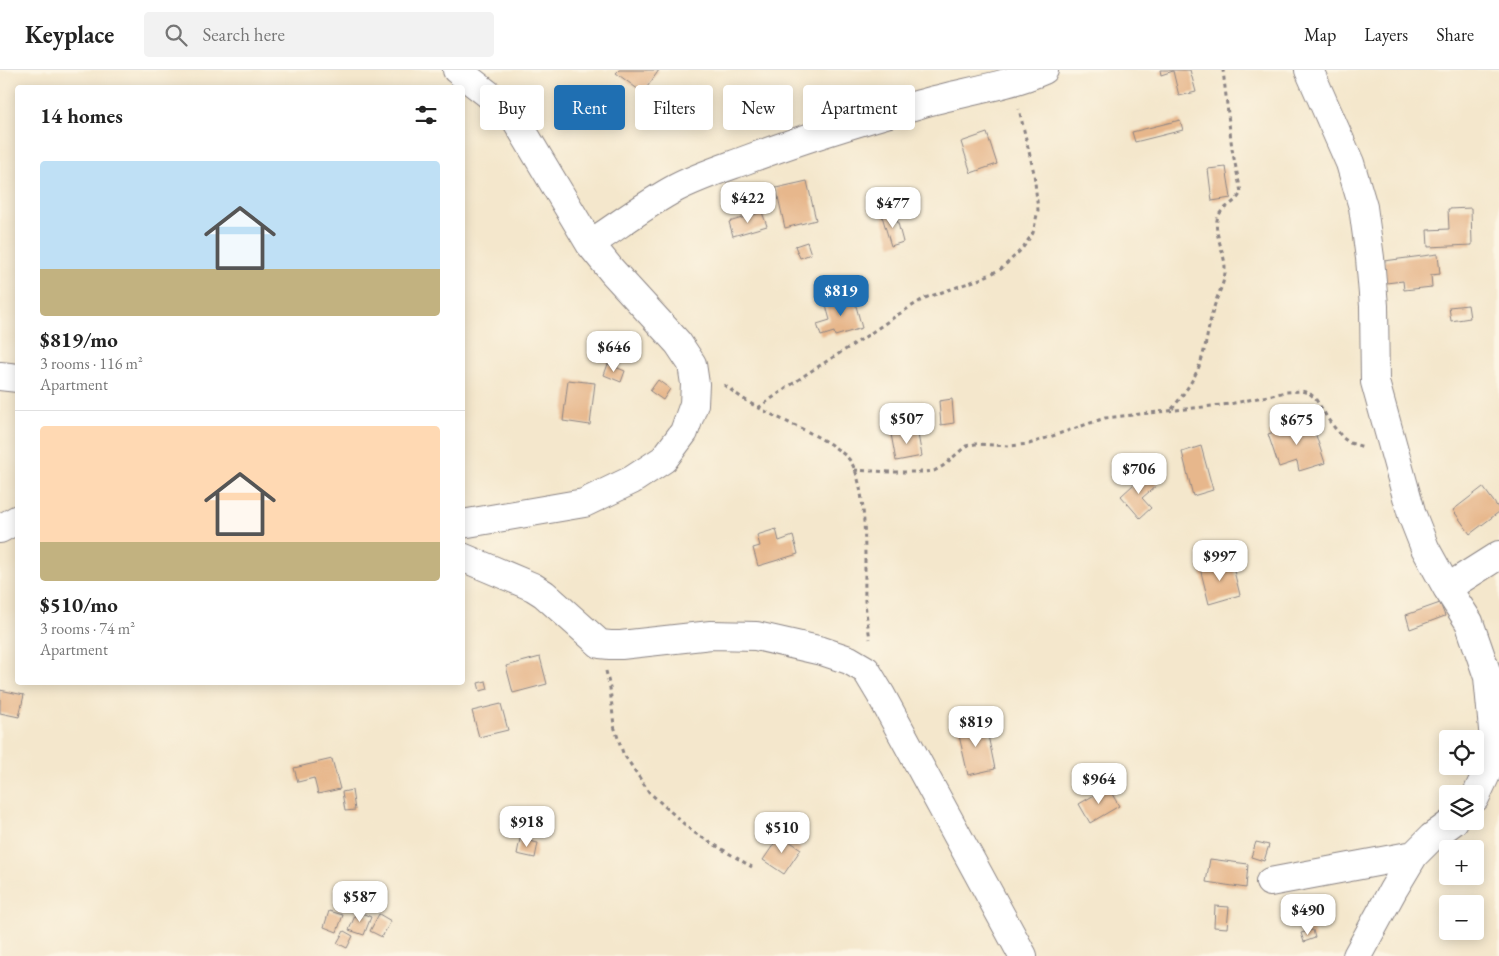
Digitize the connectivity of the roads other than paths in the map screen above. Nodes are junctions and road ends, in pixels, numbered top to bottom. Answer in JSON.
{"nodes":[{"id":1,"x":457,"y":70,"type":"edge"},
{"id":2,"x":1044,"y":70,"type":"edge"},
{"id":3,"x":1309,"y":70,"type":"edge"},
{"id":4,"x":590,"y":244,"type":"junction"},
{"id":5,"x":0,"y":376,"type":"edge"},
{"id":6,"x":15,"y":378,"type":"edge"},
{"id":7,"x":15,"y":521,"type":"edge"},
{"id":8,"x":465,"y":523,"type":"edge"},
{"id":9,"x":0,"y":530,"type":"edge"},
{"id":10,"x":1499,"y":555,"type":"edge"},
{"id":11,"x":465,"y":558,"type":"edge"},
{"id":12,"x":1447,"y":588,"type":"junction"},
{"id":13,"x":1481,"y":785,"type":"edge"},
{"id":14,"x":1499,"y":796,"type":"edge"},
{"id":15,"x":1484,"y":804,"type":"edge"},
{"id":16,"x":1442,"y":830,"type":"edge"},
{"id":17,"x":1414,"y":855,"type":"junction"},
{"id":18,"x":1270,"y":882,"type":"dead end"},
{"id":19,"x":1023,"y":956,"type":"edge"},
{"id":20,"x":1357,"y":956,"type":"edge"}],
"edges":[{"from":1,"to":4,"type":"street"},
{"from":2,"to":4,"type":"street"},
{"from":3,"to":12,"type":"street"},
{"from":4,"to":8,"type":"street"},
{"from":5,"to":6,"type":"street"},
{"from":7,"to":9,"type":"street"},
{"from":10,"to":12,"type":"street"},
{"from":11,"to":19,"type":"street"},
{"from":12,"to":13,"type":"street"},
{"from":14,"to":15,"type":"street"},
{"from":16,"to":17,"type":"street"},
{"from":17,"to":18,"type":"street"},
{"from":17,"to":20,"type":"street"}]}
